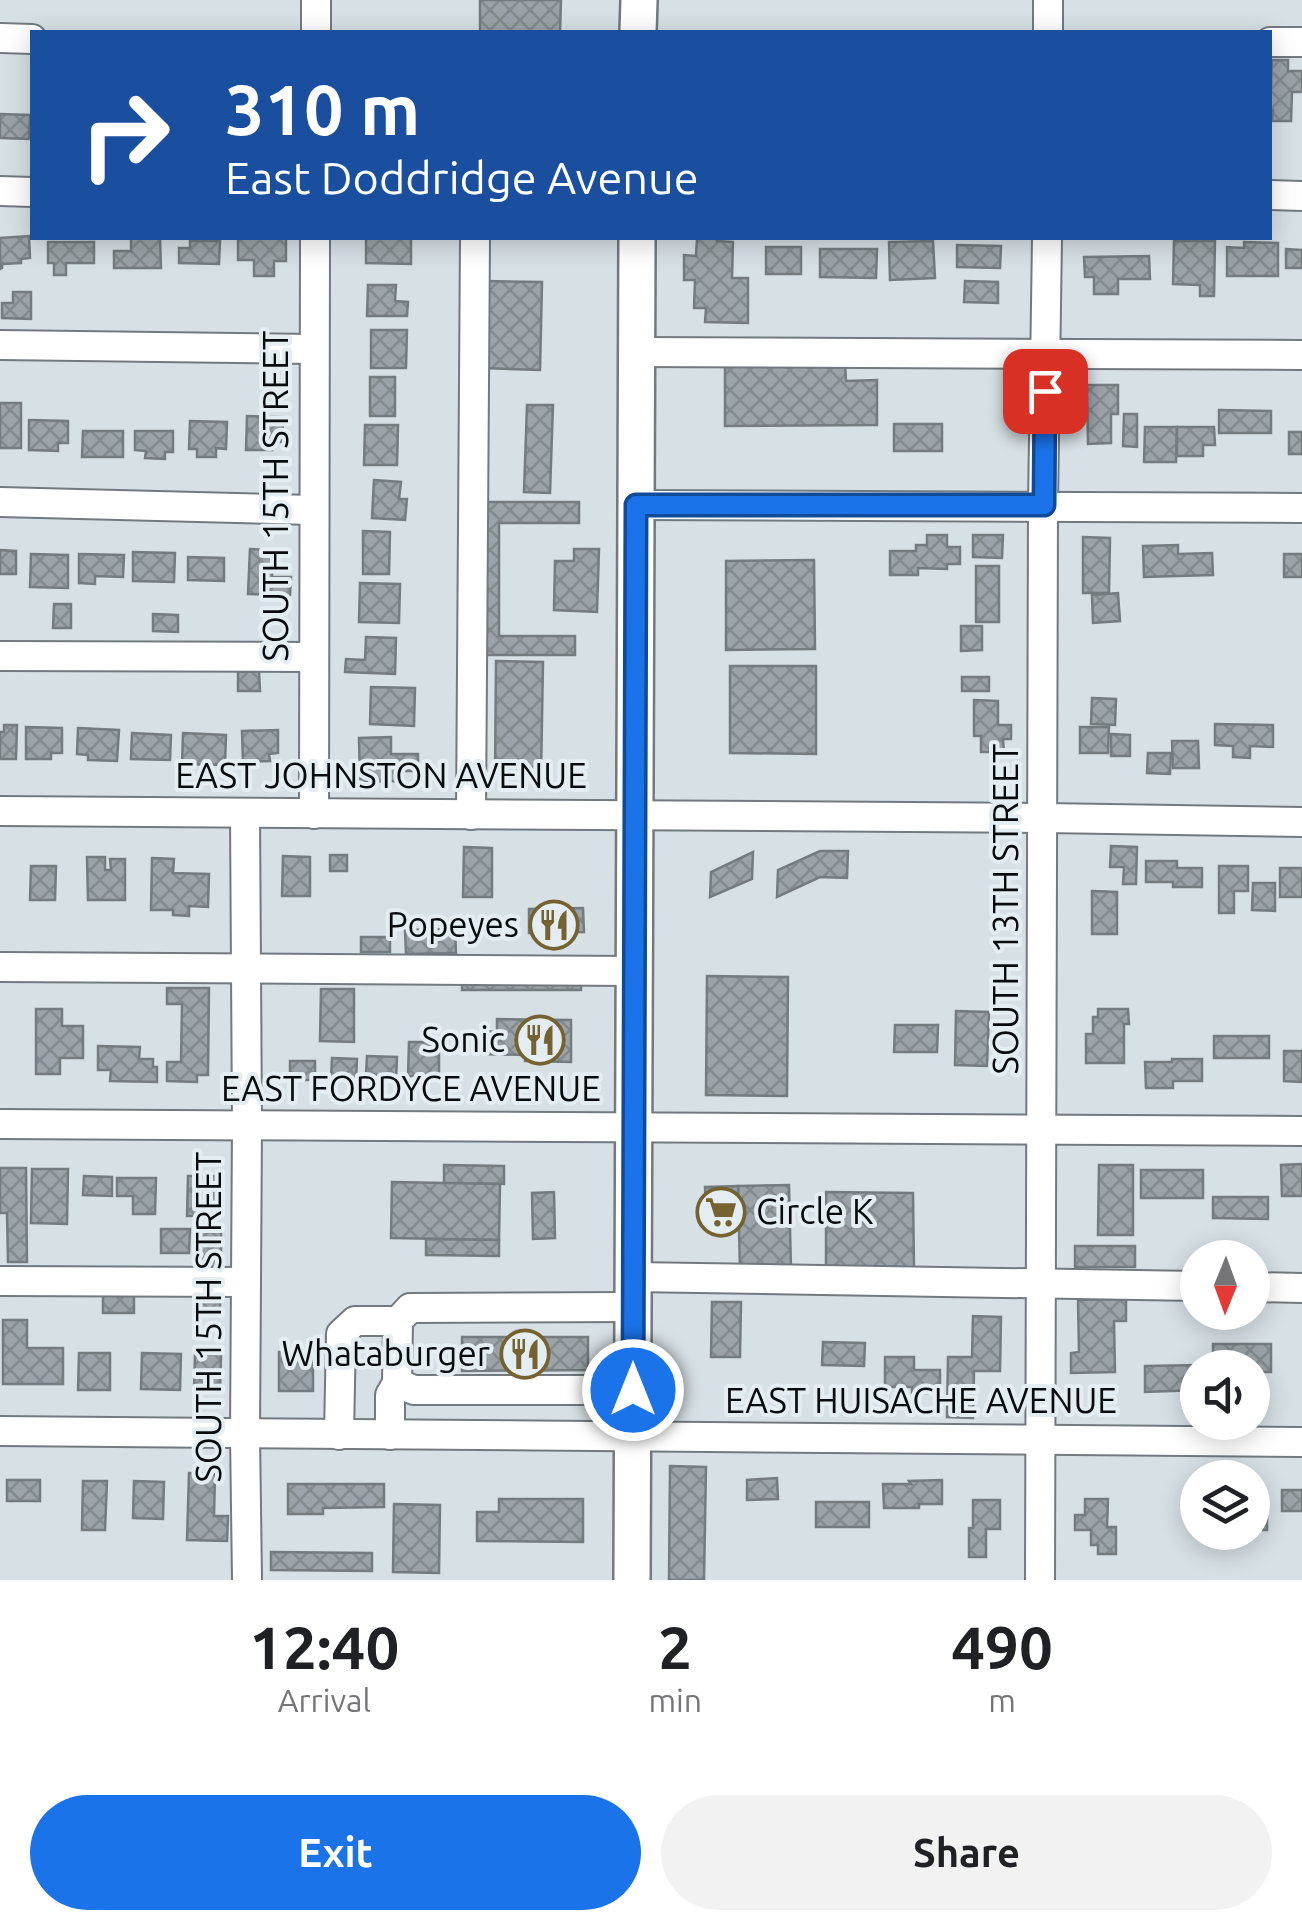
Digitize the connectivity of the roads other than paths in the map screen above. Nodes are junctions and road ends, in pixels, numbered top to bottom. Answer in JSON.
{"nodes":[{"id":1,"x":316,"y":0,"type":"edge"},
{"id":2,"x":638,"y":0,"type":"edge"},
{"id":3,"x":1048,"y":0,"type":"edge"},
{"id":4,"x":316,"y":30,"type":"edge"},
{"id":5,"x":638,"y":30,"type":"edge"},
{"id":6,"x":1048,"y":30,"type":"edge"},
{"id":7,"x":0,"y":38,"type":"edge"},
{"id":8,"x":30,"y":38,"type":"edge"},
{"id":9,"x":1272,"y":42,"type":"edge"},
{"id":10,"x":1302,"y":42,"type":"edge"},
{"id":11,"x":0,"y":191,"type":"edge"},
{"id":12,"x":30,"y":192,"type":"edge"},
{"id":13,"x":1272,"y":195,"type":"edge"},
{"id":14,"x":1302,"y":196,"type":"edge"},
{"id":15,"x":315,"y":240,"type":"edge"},
{"id":16,"x":475,"y":240,"type":"edge"},
{"id":17,"x":638,"y":240,"type":"edge"},
{"id":18,"x":1047,"y":240,"type":"edge"},
{"id":19,"x":0,"y":345,"type":"edge"},
{"id":20,"x":314,"y":349,"type":"junction"},
{"id":21,"x":637,"y":352,"type":"junction"},
{"id":22,"x":1046,"y":353,"type":"junction"},
{"id":23,"x":1302,"y":355,"type":"edge"},
{"id":24,"x":0,"y":502,"type":"edge"},
{"id":25,"x":636,"y":505,"type":"junction"},
{"id":26,"x":1044,"y":505,"type":"junction"},
{"id":27,"x":1302,"y":508,"type":"edge"},
{"id":28,"x":313,"y":510,"type":"junction"},
{"id":29,"x":0,"y":656,"type":"edge"},
{"id":30,"x":314,"y":656,"type":"junction"},
{"id":31,"x":0,"y":811,"type":"edge"},
{"id":32,"x":244,"y":814,"type":"junction"},
{"id":33,"x":314,"y":814,"type":"junction"},
{"id":34,"x":472,"y":814,"type":"junction"},
{"id":35,"x":636,"y":815,"type":"junction"},
{"id":36,"x":1044,"y":818,"type":"junction"},
{"id":37,"x":1302,"y":822,"type":"edge"},
{"id":38,"x":0,"y":968,"type":"edge"},
{"id":39,"x":246,"y":969,"type":"junction"},
{"id":40,"x":635,"y":972,"type":"junction"},
{"id":41,"x":0,"y":1124,"type":"edge"},
{"id":42,"x":247,"y":1126,"type":"junction"},
{"id":43,"x":633,"y":1128,"type":"junction"},
{"id":44,"x":1043,"y":1129,"type":"junction"},
{"id":45,"x":1302,"y":1131,"type":"edge"},
{"id":46,"x":0,"y":1281,"type":"edge"},
{"id":47,"x":246,"y":1282,"type":"junction"},
{"id":48,"x":1042,"y":1284,"type":"junction"},
{"id":49,"x":1180,"y":1286,"type":"edge"},
{"id":50,"x":1270,"y":1287,"type":"edge"},
{"id":51,"x":1302,"y":1288,"type":"edge"},
{"id":52,"x":633,"y":1292,"type":"junction"},
{"id":53,"x":398,"y":1321,"type":"junction"},
{"id":54,"x":398,"y":1383,"type":"junction"},
{"id":55,"x":425,"y":1390,"type":"junction"},
{"id":56,"x":469,"y":1390,"type":"junction"},
{"id":57,"x":568,"y":1390,"type":"junction"},
{"id":58,"x":633,"y":1390,"type":"junction"},
{"id":59,"x":0,"y":1431,"type":"edge"},
{"id":60,"x":245,"y":1434,"type":"junction"},
{"id":61,"x":339,"y":1435,"type":"junction"},
{"id":62,"x":390,"y":1435,"type":"junction"},
{"id":63,"x":469,"y":1436,"type":"junction"},
{"id":64,"x":572,"y":1436,"type":"junction"},
{"id":65,"x":633,"y":1436,"type":"junction"},
{"id":66,"x":1041,"y":1440,"type":"junction"},
{"id":67,"x":1302,"y":1442,"type":"edge"},
{"id":68,"x":246,"y":1580,"type":"edge"},
{"id":69,"x":632,"y":1580,"type":"edge"},
{"id":70,"x":1040,"y":1580,"type":"edge"}],
"edges":[{"from":1,"to":4,"type":"street"},
{"from":2,"to":5,"type":"main road"},
{"from":3,"to":6,"type":"street"},
{"from":7,"to":8,"type":"street"},
{"from":9,"to":10,"type":"street"},
{"from":11,"to":12,"type":"street"},
{"from":13,"to":14,"type":"street"},
{"from":15,"to":20,"type":"street","name":"SOUTH 15TH STREET"},
{"from":16,"to":34,"type":"street"},
{"from":17,"to":21,"type":"main road"},
{"from":18,"to":22,"type":"street","name":"SOUTH 13TH STREET"},
{"from":19,"to":20,"type":"street"},
{"from":20,"to":28,"type":"street","name":"SOUTH 15TH STREET"},
{"from":21,"to":22,"type":"street"},
{"from":21,"to":25,"type":"main road"},
{"from":22,"to":23,"type":"street"},
{"from":22,"to":26,"type":"street","name":"SOUTH 13TH STREET"},
{"from":24,"to":28,"type":"street"},
{"from":25,"to":26,"type":"street"},
{"from":25,"to":35,"type":"main road"},
{"from":26,"to":27,"type":"street"},
{"from":26,"to":36,"type":"street","name":"SOUTH 13TH STREET"},
{"from":28,"to":30,"type":"street","name":"SOUTH 15TH STREET"},
{"from":29,"to":30,"type":"street"},
{"from":30,"to":33,"type":"street","name":"SOUTH 15TH STREET"},
{"from":31,"to":32,"type":"street","name":"EAST JOHNSTON AVENUE"},
{"from":32,"to":33,"type":"street","name":"EAST JOHNSTON AVENUE"},
{"from":32,"to":39,"type":"street","name":"SOUTH 15TH STREET"},
{"from":33,"to":34,"type":"street","name":"EAST JOHNSTON AVENUE"},
{"from":34,"to":35,"type":"street","name":"EAST JOHNSTON AVENUE"},
{"from":35,"to":36,"type":"street","name":"EAST JOHNSTON AVENUE"},
{"from":35,"to":40,"type":"main road"},
{"from":36,"to":37,"type":"street","name":"EAST JOHNSTON AVENUE"},
{"from":36,"to":44,"type":"street","name":"SOUTH 13TH STREET"},
{"from":38,"to":39,"type":"street"},
{"from":39,"to":40,"type":"street"},
{"from":39,"to":42,"type":"street","name":"SOUTH 15TH STREET"},
{"from":40,"to":43,"type":"main road"},
{"from":41,"to":42,"type":"street","name":"EAST FORDYCE AVENUE"},
{"from":42,"to":43,"type":"street","name":"EAST FORDYCE AVENUE"},
{"from":42,"to":47,"type":"street","name":"SOUTH 15TH STREET"},
{"from":43,"to":44,"type":"street","name":"EAST FORDYCE AVENUE"},
{"from":43,"to":52,"type":"main road"},
{"from":44,"to":45,"type":"street","name":"EAST FORDYCE AVENUE"},
{"from":44,"to":48,"type":"street","name":"SOUTH 13TH STREET"},
{"from":46,"to":47,"type":"street"},
{"from":47,"to":60,"type":"street","name":"SOUTH 15TH STREET"},
{"from":48,"to":49,"type":"street"},
{"from":48,"to":52,"type":"street"},
{"from":48,"to":66,"type":"street","name":"SOUTH 13TH STREET"},
{"from":50,"to":51,"type":"street"},
{"from":52,"to":53,"type":"street"},
{"from":52,"to":58,"type":"main road"},
{"from":53,"to":54,"type":"street"},
{"from":53,"to":61,"type":"street"},
{"from":54,"to":55,"type":"street"},
{"from":54,"to":62,"type":"street"},
{"from":55,"to":56,"type":"street"},
{"from":55,"to":57,"type":"street"},
{"from":56,"to":57,"type":"street"},
{"from":56,"to":63,"type":"street"},
{"from":57,"to":58,"type":"street"},
{"from":57,"to":64,"type":"street"},
{"from":58,"to":65,"type":"main road"},
{"from":59,"to":60,"type":"street","name":"EAST HUISACHE AVENUE"},
{"from":60,"to":61,"type":"street","name":"EAST HUISACHE AVENUE"},
{"from":60,"to":68,"type":"street","name":"SOUTH 15TH STREET"},
{"from":61,"to":62,"type":"street","name":"EAST HUISACHE AVENUE"},
{"from":62,"to":63,"type":"street","name":"EAST HUISACHE AVENUE"},
{"from":63,"to":64,"type":"street","name":"EAST HUISACHE AVENUE"},
{"from":64,"to":65,"type":"street","name":"EAST HUISACHE AVENUE"},
{"from":65,"to":66,"type":"street","name":"EAST HUISACHE AVENUE"},
{"from":65,"to":69,"type":"main road"},
{"from":66,"to":67,"type":"street","name":"EAST HUISACHE AVENUE"},
{"from":66,"to":70,"type":"street","name":"SOUTH 13TH STREET"}]}
